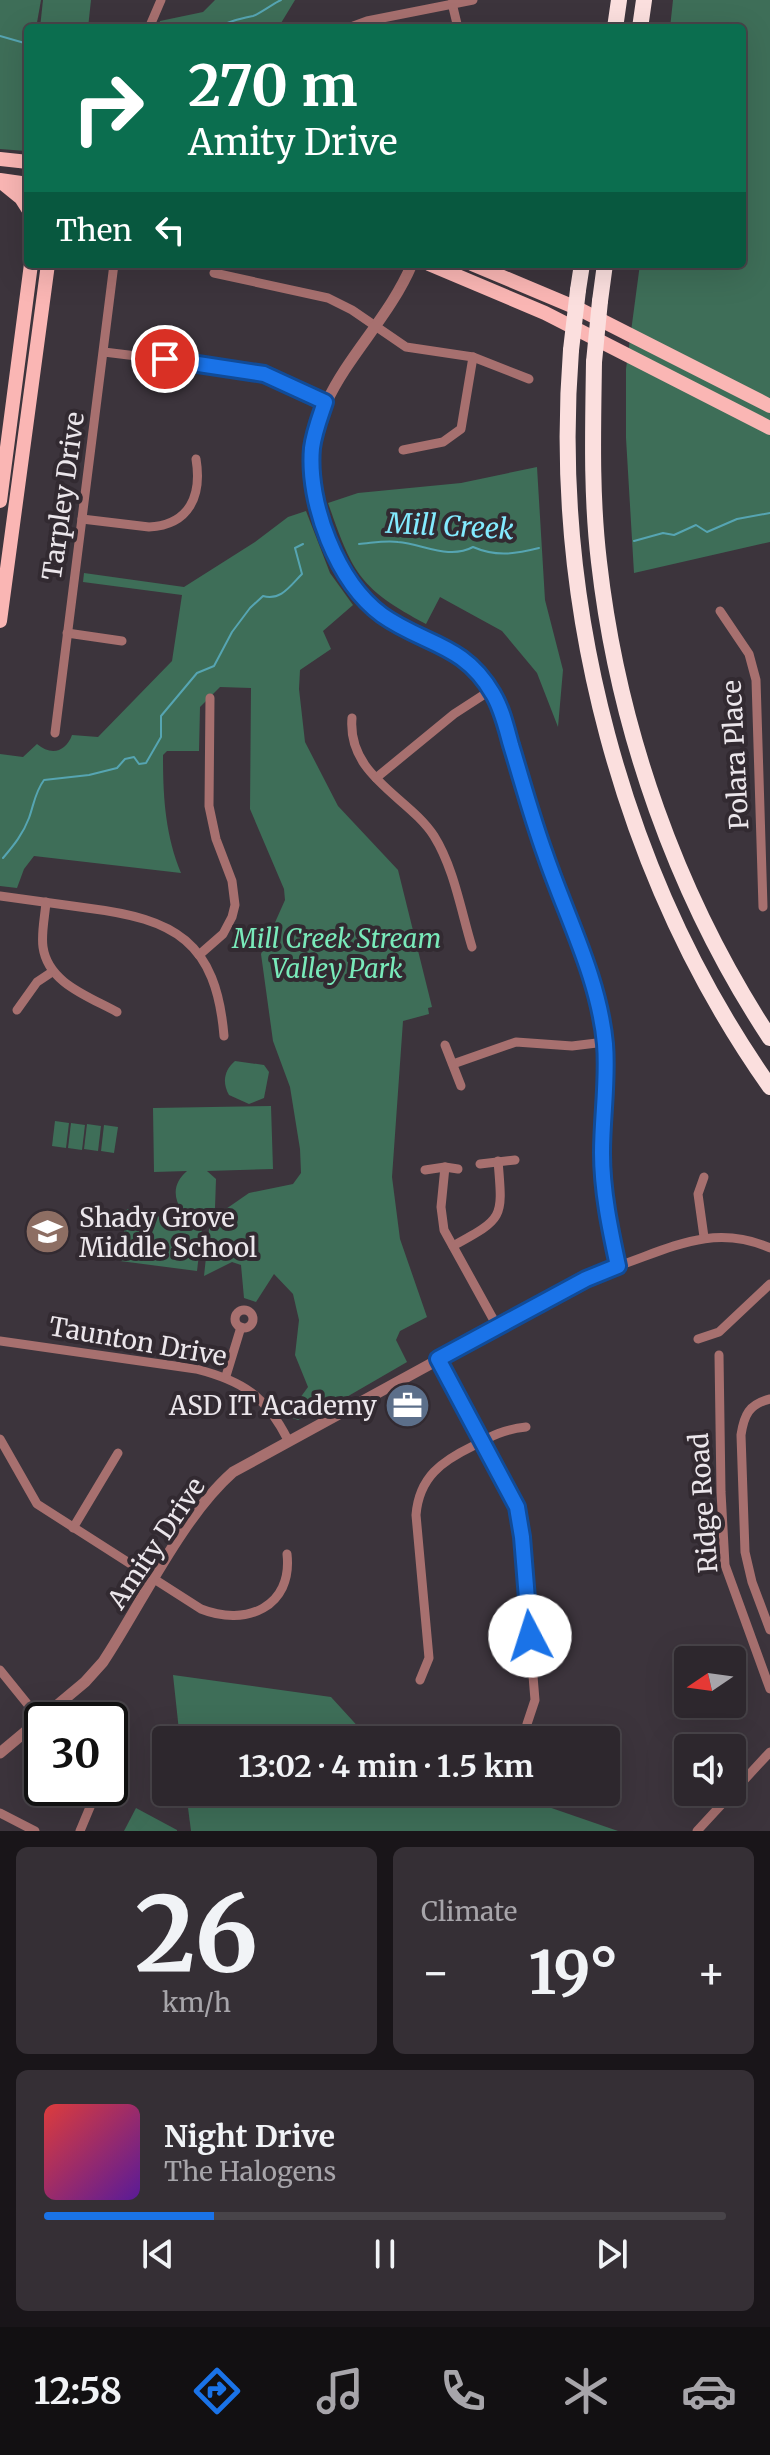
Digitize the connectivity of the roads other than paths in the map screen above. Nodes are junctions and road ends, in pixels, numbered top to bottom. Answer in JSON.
{"nodes":[{"id":1,"x":161,"y":0,"type":"edge"},
{"id":2,"x":473,"y":0,"type":"edge"},
{"id":3,"x":619,"y":0,"type":"edge"},
{"id":4,"x":644,"y":0,"type":"edge"},
{"id":5,"x":452,"y":3,"type":"junction"},
{"id":6,"x":151,"y":24,"type":"edge"},
{"id":7,"x":359,"y":24,"type":"edge"},
{"id":8,"x":457,"y":24,"type":"edge"},
{"id":9,"x":616,"y":24,"type":"edge"},
{"id":10,"x":641,"y":24,"type":"edge"},
{"id":11,"x":0,"y":159,"type":"edge"},
{"id":12,"x":24,"y":162,"type":"edge"},
{"id":13,"x":0,"y":181,"type":"edge"},
{"id":14,"x":24,"y":184,"type":"edge"},
{"id":15,"x":24,"y":203,"type":"edge"},
{"id":16,"x":30,"y":268,"type":"edge"},
{"id":17,"x":47,"y":268,"type":"edge"},
{"id":18,"x":114,"y":268,"type":"edge"},
{"id":19,"x":410,"y":268,"type":"edge"},
{"id":20,"x":438,"y":268,"type":"edge"},
{"id":21,"x":482,"y":268,"type":"edge"},
{"id":22,"x":581,"y":268,"type":"edge"},
{"id":23,"x":604,"y":268,"type":"edge"},
{"id":24,"x":214,"y":273,"type":"dead end"},
{"id":25,"x":375,"y":326,"type":"junction"},
{"id":26,"x":104,"y":352,"type":"junction"},
{"id":27,"x":473,"y":357,"type":"junction"},
{"id":28,"x":529,"y":379,"type":"dead end"},
{"id":29,"x":325,"y":402,"type":"junction"},
{"id":30,"x":770,"y":406,"type":"edge"},
{"id":31,"x":770,"y":428,"type":"edge"},
{"id":32,"x":403,"y":450,"type":"dead end"},
{"id":33,"x":196,"y":459,"type":"dead end"},
{"id":34,"x":0,"y":501,"type":"edge"},
{"id":35,"x":82,"y":519,"type":"junction"},
{"id":36,"x":720,"y":611,"type":"dead end"},
{"id":37,"x":0,"y":621,"type":"edge"},
{"id":38,"x":67,"y":633,"type":"junction"},
{"id":39,"x":122,"y":641,"type":"dead end"},
{"id":40,"x":491,"y":690,"type":"junction"},
{"id":41,"x":210,"y":698,"type":"dead end"},
{"id":42,"x":352,"y":718,"type":"dead end"},
{"id":43,"x":55,"y":733,"type":"dead end"},
{"id":44,"x":765,"y":759,"type":"edge"},
{"id":45,"x":376,"y":778,"type":"junction"},
{"id":46,"x":0,"y":896,"type":"edge"},
{"id":47,"x":46,"y":902,"type":"junction"},
{"id":48,"x":763,"y":907,"type":"dead end"},
{"id":49,"x":472,"y":947,"type":"dead end"},
{"id":50,"x":199,"y":955,"type":"junction"},
{"id":51,"x":52,"y":972,"type":"junction"},
{"id":52,"x":17,"y":1010,"type":"dead end"},
{"id":53,"x":117,"y":1012,"type":"dead end"},
{"id":54,"x":224,"y":1036,"type":"dead end"},
{"id":55,"x":770,"y":1038,"type":"edge"},
{"id":56,"x":605,"y":1042,"type":"junction"},
{"id":57,"x":445,"y":1045,"type":"dead end"},
{"id":58,"x":453,"y":1064,"type":"junction"},
{"id":59,"x":461,"y":1086,"type":"dead end"},
{"id":60,"x":770,"y":1087,"type":"edge"},
{"id":61,"x":515,"y":1160,"type":"dead end"},
{"id":62,"x":498,"y":1161,"type":"junction"},
{"id":63,"x":480,"y":1164,"type":"dead end"},
{"id":64,"x":445,"y":1167,"type":"junction"},
{"id":65,"x":458,"y":1169,"type":"dead end"},
{"id":66,"x":425,"y":1170,"type":"dead end"},
{"id":67,"x":704,"y":1177,"type":"dead end"},
{"id":68,"x":704,"y":1237,"type":"junction"},
{"id":69,"x":453,"y":1246,"type":"junction"},
{"id":70,"x":770,"y":1248,"type":"edge"},
{"id":71,"x":618,"y":1266,"type":"junction"},
{"id":72,"x":770,"y":1284,"type":"edge"},
{"id":73,"x":497,"y":1326,"type":"junction"},
{"id":74,"x":241,"y":1327,"type":"dead end"},
{"id":75,"x":698,"y":1339,"type":"dead end"},
{"id":76,"x":0,"y":1341,"type":"edge"},
{"id":77,"x":719,"y":1355,"type":"dead end"},
{"id":78,"x":438,"y":1359,"type":"junction"},
{"id":79,"x":226,"y":1376,"type":"junction"},
{"id":80,"x":770,"y":1399,"type":"edge"},
{"id":81,"x":526,"y":1427,"type":"dead end"},
{"id":82,"x":0,"y":1439,"type":"edge"},
{"id":83,"x":288,"y":1440,"type":"junction"},
{"id":84,"x":482,"y":1441,"type":"junction"},
{"id":85,"x":118,"y":1453,"type":"dead end"},
{"id":86,"x":73,"y":1528,"type":"junction"},
{"id":87,"x":287,"y":1554,"type":"dead end"},
{"id":88,"x":154,"y":1580,"type":"junction"},
{"id":89,"x":770,"y":1630,"type":"edge"},
{"id":90,"x":0,"y":1670,"type":"edge"},
{"id":91,"x":420,"y":1680,"type":"dead end"},
{"id":92,"x":770,"y":1689,"type":"edge"},
{"id":93,"x":26,"y":1702,"type":"edge"},
{"id":94,"x":62,"y":1702,"type":"edge"},
{"id":95,"x":527,"y":1724,"type":"dead end"},
{"id":96,"x":24,"y":1734,"type":"edge"},
{"id":97,"x":770,"y":1752,"type":"edge"},
{"id":98,"x":0,"y":1753,"type":"edge"},
{"id":99,"x":90,"y":1806,"type":"edge"},
{"id":100,"x":0,"y":1813,"type":"edge"},
{"id":101,"x":35,"y":1831,"type":"edge"},
{"id":102,"x":80,"y":1831,"type":"edge"},
{"id":103,"x":697,"y":1831,"type":"edge"}],
"edges":[{"from":1,"to":6,"type":"street"},
{"from":2,"to":5,"type":"street"},
{"from":3,"to":9,"type":"highway"},
{"from":4,"to":10,"type":"highway"},
{"from":5,"to":7,"type":"street"},
{"from":5,"to":8,"type":"street"},
{"from":11,"to":12,"type":"main road"},
{"from":13,"to":14,"type":"main road"},
{"from":13,"to":15,"type":"main road"},
{"from":16,"to":34,"type":"main road"},
{"from":17,"to":37,"type":"main road"},
{"from":18,"to":26,"type":"street","name":"Tarpley Drive"},
{"from":19,"to":25,"type":"street"},
{"from":20,"to":31,"type":"main road"},
{"from":21,"to":30,"type":"main road"},
{"from":22,"to":60,"type":"highway","bridge":true},
{"from":23,"to":55,"type":"highway","bridge":true},
{"from":24,"to":25,"type":"street"},
{"from":25,"to":27,"type":"street"},
{"from":25,"to":29,"type":"street"},
{"from":26,"to":29,"type":"street"},
{"from":26,"to":35,"type":"street","name":"Tarpley Drive"},
{"from":27,"to":28,"type":"street"},
{"from":27,"to":32,"type":"street"},
{"from":29,"to":40,"type":"street"},
{"from":33,"to":35,"type":"street"},
{"from":35,"to":38,"type":"street","name":"Tarpley Drive"},
{"from":36,"to":44,"type":"street","name":"Polara Place"},
{"from":38,"to":39,"type":"street"},
{"from":38,"to":43,"type":"street","name":"Tarpley Drive"},
{"from":40,"to":45,"type":"street"},
{"from":40,"to":56,"type":"street"},
{"from":41,"to":50,"type":"street"},
{"from":42,"to":45,"type":"street"},
{"from":44,"to":48,"type":"street","name":"Polara Place"},
{"from":45,"to":49,"type":"street"},
{"from":46,"to":47,"type":"street"},
{"from":47,"to":50,"type":"street"},
{"from":47,"to":51,"type":"street"},
{"from":50,"to":54,"type":"street"},
{"from":51,"to":52,"type":"street"},
{"from":51,"to":53,"type":"street"},
{"from":56,"to":58,"type":"street"},
{"from":56,"to":71,"type":"street"},
{"from":57,"to":58,"type":"street"},
{"from":58,"to":59,"type":"street"},
{"from":61,"to":62,"type":"street"},
{"from":62,"to":63,"type":"street"},
{"from":62,"to":69,"type":"street"},
{"from":64,"to":65,"type":"street"},
{"from":64,"to":66,"type":"street"},
{"from":64,"to":69,"type":"street"},
{"from":67,"to":68,"type":"street"},
{"from":68,"to":70,"type":"street","name":"Amity Drive"},
{"from":68,"to":71,"type":"street","name":"Amity Drive"},
{"from":69,"to":73,"type":"street"},
{"from":71,"to":73,"type":"street","name":"Amity Drive"},
{"from":72,"to":75,"type":"street"},
{"from":73,"to":78,"type":"street","name":"Amity Drive"},
{"from":74,"to":79,"type":"street"},
{"from":76,"to":79,"type":"street","name":"Taunton Drive"},
{"from":77,"to":92,"type":"street","name":"Ridge Road"},
{"from":78,"to":83,"type":"street","name":"Amity Drive"},
{"from":78,"to":84,"type":"street"},
{"from":79,"to":83,"type":"street","name":"Taunton Drive"},
{"from":80,"to":89,"type":"street"},
{"from":81,"to":84,"type":"street"},
{"from":82,"to":86,"type":"street"},
{"from":83,"to":88,"type":"street","name":"Amity Drive"},
{"from":84,"to":91,"type":"street"},
{"from":84,"to":95,"type":"street"},
{"from":85,"to":86,"type":"street"},
{"from":86,"to":88,"type":"street"},
{"from":87,"to":88,"type":"street"},
{"from":88,"to":94,"type":"street","name":"Amity Drive"},
{"from":90,"to":93,"type":"street"},
{"from":96,"to":98,"type":"street","name":"Amity Drive"},
{"from":97,"to":103,"type":"street"},
{"from":99,"to":102,"type":"street"},
{"from":100,"to":101,"type":"street"}]}
